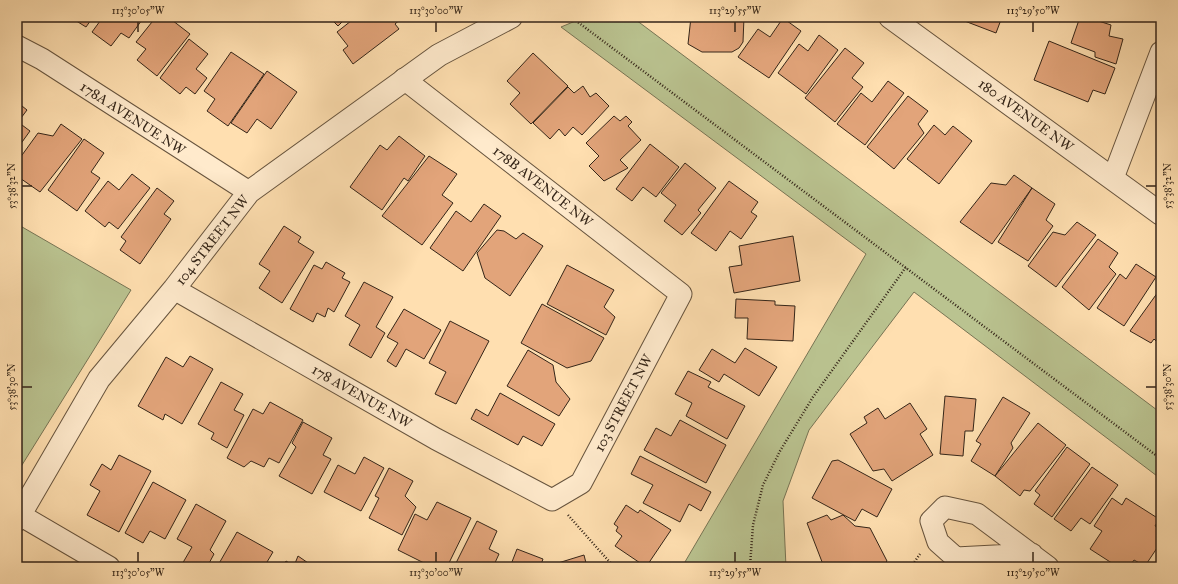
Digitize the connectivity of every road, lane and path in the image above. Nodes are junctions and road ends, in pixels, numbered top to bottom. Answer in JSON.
{"nodes":[{"id":1,"x":571,"y":17,"type":"edge"},
{"id":2,"x":890,"y":17,"type":"edge"},
{"id":3,"x":504,"y":18,"type":"edge"},
{"id":4,"x":17,"y":46,"type":"edge"},
{"id":5,"x":1161,"y":52,"type":"edge"},
{"id":6,"x":404,"y":79,"type":"junction"},
{"id":7,"x":1113,"y":178,"type":"junction"},
{"id":8,"x":249,"y":192,"type":"junction"},
{"id":9,"x":1161,"y":214,"type":"edge"},
{"id":10,"x":906,"y":267,"type":"junction"},
{"id":11,"x":174,"y":289,"type":"junction"},
{"id":12,"x":681,"y":294,"type":"joint"},
{"id":13,"x":1161,"y":459,"type":"edge"},
{"id":14,"x":552,"y":500,"type":"junction"},
{"id":15,"x":18,"y":518,"type":"edge"},
{"id":16,"x":922,"y":552,"type":"dead end"},
{"id":17,"x":1032,"y":554,"type":"dead end"},
{"id":18,"x":109,"y":567,"type":"edge"},
{"id":19,"x":614,"y":567,"type":"edge"},
{"id":20,"x":750,"y":567,"type":"edge"},
{"id":21,"x":911,"y":567,"type":"edge"},
{"id":22,"x":1048,"y":567,"type":"edge"}],
"edges":[{"from":1,"to":10,"type":"path"},
{"from":2,"to":7,"type":"street","name":"180 AVENUE NW"},
{"from":3,"to":6,"type":"street","name":"104 STREET NW"},
{"from":4,"to":8,"type":"street","name":"178A AVENUE NW"},
{"from":5,"to":7,"type":"street"},
{"from":6,"to":8,"type":"street","name":"104 STREET NW"},
{"from":6,"to":12,"type":"street","name":"178B AVENUE NW"},
{"from":7,"to":9,"type":"street","name":"180 AVENUE NW"},
{"from":8,"to":11,"type":"street","name":"104 STREET NW"},
{"from":10,"to":13,"type":"path"},
{"from":10,"to":20,"type":"path"},
{"from":11,"to":14,"type":"street","name":"178 AVENUE NW"},
{"from":11,"to":15,"type":"street","name":"104 STREET NW"},
{"from":12,"to":14,"type":"street","name":"103 STREET NW"},
{"from":14,"to":19,"type":"path"},
{"from":15,"to":18,"type":"street"},
{"from":16,"to":21,"type":"path"},
{"from":17,"to":22,"type":"street"}]}
